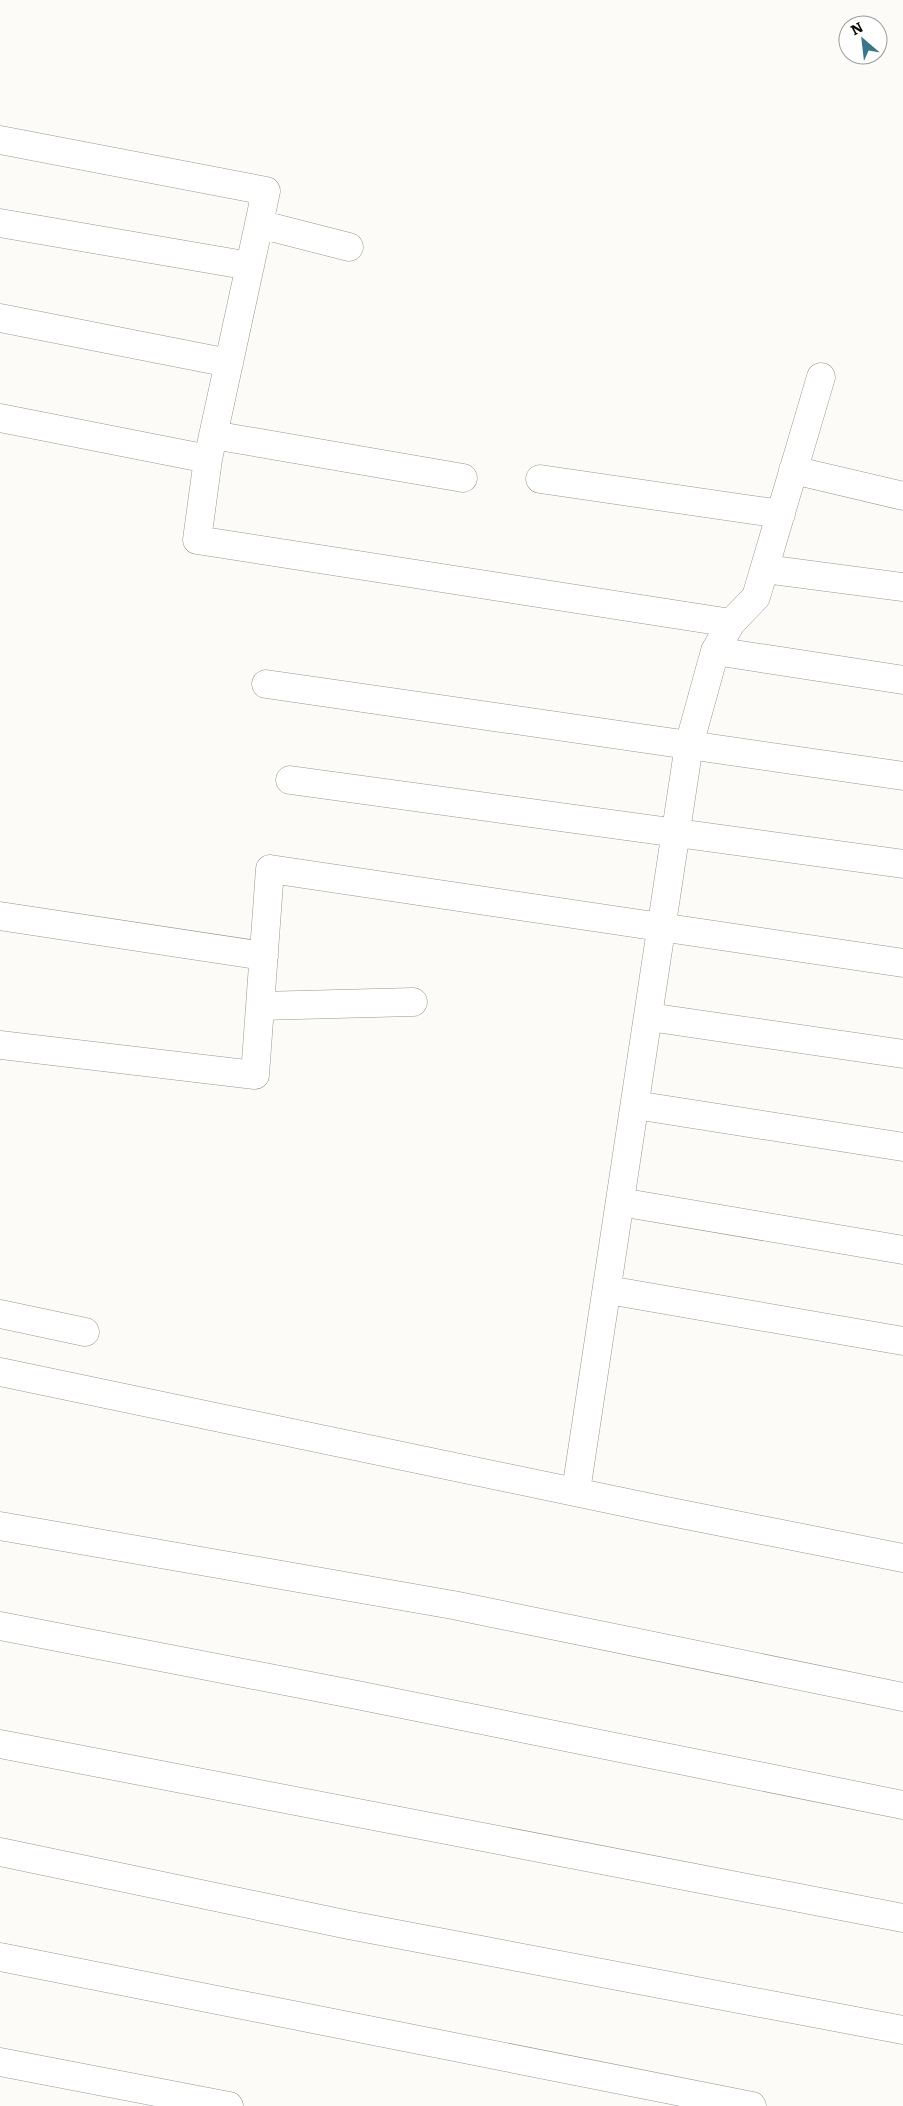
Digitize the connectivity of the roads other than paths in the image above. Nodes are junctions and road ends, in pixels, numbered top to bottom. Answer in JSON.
{"nodes":[{"id":1,"x":0,"y":140,"type":"edge"},
{"id":2,"x":0,"y":223,"type":"edge"},
{"id":3,"x":260,"y":224,"type":"junction"},
{"id":4,"x":349,"y":247,"type":"dead end"},
{"id":5,"x":250,"y":266,"type":"junction"},
{"id":6,"x":0,"y":318,"type":"edge"},
{"id":7,"x":229,"y":363,"type":"junction"},
{"id":8,"x":821,"y":377,"type":"dead end"},
{"id":9,"x":0,"y":418,"type":"edge"},
{"id":10,"x":210,"y":447,"type":"junction"},
{"id":11,"x":793,"y":470,"type":"junction"},
{"id":12,"x":463,"y":478,"type":"dead end"},
{"id":13,"x":540,"y":479,"type":"dead end"},
{"id":14,"x":903,"y":496,"type":"edge"},
{"id":15,"x":780,"y":514,"type":"junction"},
{"id":16,"x":765,"y":569,"type":"junction"},
{"id":17,"x":903,"y":587,"type":"edge"},
{"id":18,"x":731,"y":623,"type":"junction"},
{"id":19,"x":715,"y":651,"type":"junction"},
{"id":20,"x":903,"y":680,"type":"edge"},
{"id":21,"x":266,"y":684,"type":"dead end"},
{"id":22,"x":689,"y":745,"type":"junction"},
{"id":23,"x":903,"y":776,"type":"edge"},
{"id":24,"x":290,"y":780,"type":"dead end"},
{"id":25,"x":676,"y":833,"type":"junction"},
{"id":26,"x":903,"y":864,"type":"edge"},
{"id":27,"x":0,"y":916,"type":"edge"},
{"id":28,"x":662,"y":927,"type":"junction"},
{"id":29,"x":264,"y":956,"type":"junction"},
{"id":30,"x":903,"y":963,"type":"edge"},
{"id":31,"x":412,"y":1002,"type":"dead end"},
{"id":32,"x":260,"y":1006,"type":"junction"},
{"id":33,"x":649,"y":1017,"type":"junction"},
{"id":34,"x":0,"y":1045,"type":"edge"},
{"id":35,"x":903,"y":1054,"type":"edge"},
{"id":36,"x":635,"y":1105,"type":"junction"},
{"id":37,"x":903,"y":1147,"type":"edge"},
{"id":38,"x":620,"y":1202,"type":"junction"},
{"id":39,"x":903,"y":1250,"type":"edge"},
{"id":40,"x":608,"y":1290,"type":"junction"},
{"id":41,"x":0,"y":1314,"type":"edge"},
{"id":42,"x":85,"y":1332,"type":"dead end"},
{"id":43,"x":903,"y":1342,"type":"edge"},
{"id":44,"x":0,"y":1372,"type":"edge"},
{"id":45,"x":576,"y":1492,"type":"junction"},
{"id":46,"x":0,"y":1526,"type":"edge"},
{"id":47,"x":903,"y":1558,"type":"edge"},
{"id":48,"x":0,"y":1626,"type":"edge"},
{"id":49,"x":903,"y":1697,"type":"edge"},
{"id":50,"x":0,"y":1744,"type":"edge"},
{"id":51,"x":903,"y":1806,"type":"edge"},
{"id":52,"x":0,"y":1852,"type":"edge"},
{"id":53,"x":903,"y":1918,"type":"edge"},
{"id":54,"x":0,"y":1957,"type":"edge"},
{"id":55,"x":903,"y":2030,"type":"edge"},
{"id":56,"x":0,"y":2062,"type":"edge"},
{"id":57,"x":229,"y":2106,"type":"edge"},
{"id":58,"x":752,"y":2106,"type":"edge"}],
"edges":[{"from":1,"to":3,"type":"street"},
{"from":2,"to":5,"type":"street"},
{"from":3,"to":4,"type":"street"},
{"from":3,"to":5,"type":"street"},
{"from":5,"to":7,"type":"street"},
{"from":6,"to":7,"type":"street"},
{"from":7,"to":10,"type":"street"},
{"from":8,"to":11,"type":"street"},
{"from":9,"to":10,"type":"street"},
{"from":10,"to":12,"type":"street"},
{"from":10,"to":18,"type":"street"},
{"from":11,"to":14,"type":"street"},
{"from":11,"to":15,"type":"street"},
{"from":13,"to":15,"type":"street"},
{"from":15,"to":16,"type":"street"},
{"from":16,"to":17,"type":"street"},
{"from":16,"to":18,"type":"street"},
{"from":18,"to":19,"type":"street"},
{"from":19,"to":20,"type":"street"},
{"from":19,"to":22,"type":"street"},
{"from":21,"to":22,"type":"street"},
{"from":22,"to":23,"type":"street"},
{"from":22,"to":25,"type":"street"},
{"from":24,"to":25,"type":"street"},
{"from":25,"to":26,"type":"street"},
{"from":25,"to":28,"type":"street"},
{"from":27,"to":29,"type":"street"},
{"from":28,"to":29,"type":"street"},
{"from":28,"to":30,"type":"street"},
{"from":28,"to":33,"type":"street"},
{"from":29,"to":32,"type":"street"},
{"from":31,"to":32,"type":"street"},
{"from":32,"to":34,"type":"street"},
{"from":33,"to":35,"type":"street"},
{"from":33,"to":36,"type":"street"},
{"from":36,"to":37,"type":"street"},
{"from":36,"to":38,"type":"street"},
{"from":38,"to":39,"type":"street"},
{"from":38,"to":40,"type":"street"},
{"from":40,"to":43,"type":"street"},
{"from":40,"to":45,"type":"street"},
{"from":41,"to":42,"type":"street"},
{"from":44,"to":45,"type":"street"},
{"from":45,"to":47,"type":"street"},
{"from":46,"to":49,"type":"street"},
{"from":48,"to":51,"type":"street"},
{"from":50,"to":53,"type":"street"},
{"from":52,"to":55,"type":"street"},
{"from":54,"to":58,"type":"street"},
{"from":56,"to":57,"type":"street"}]}
